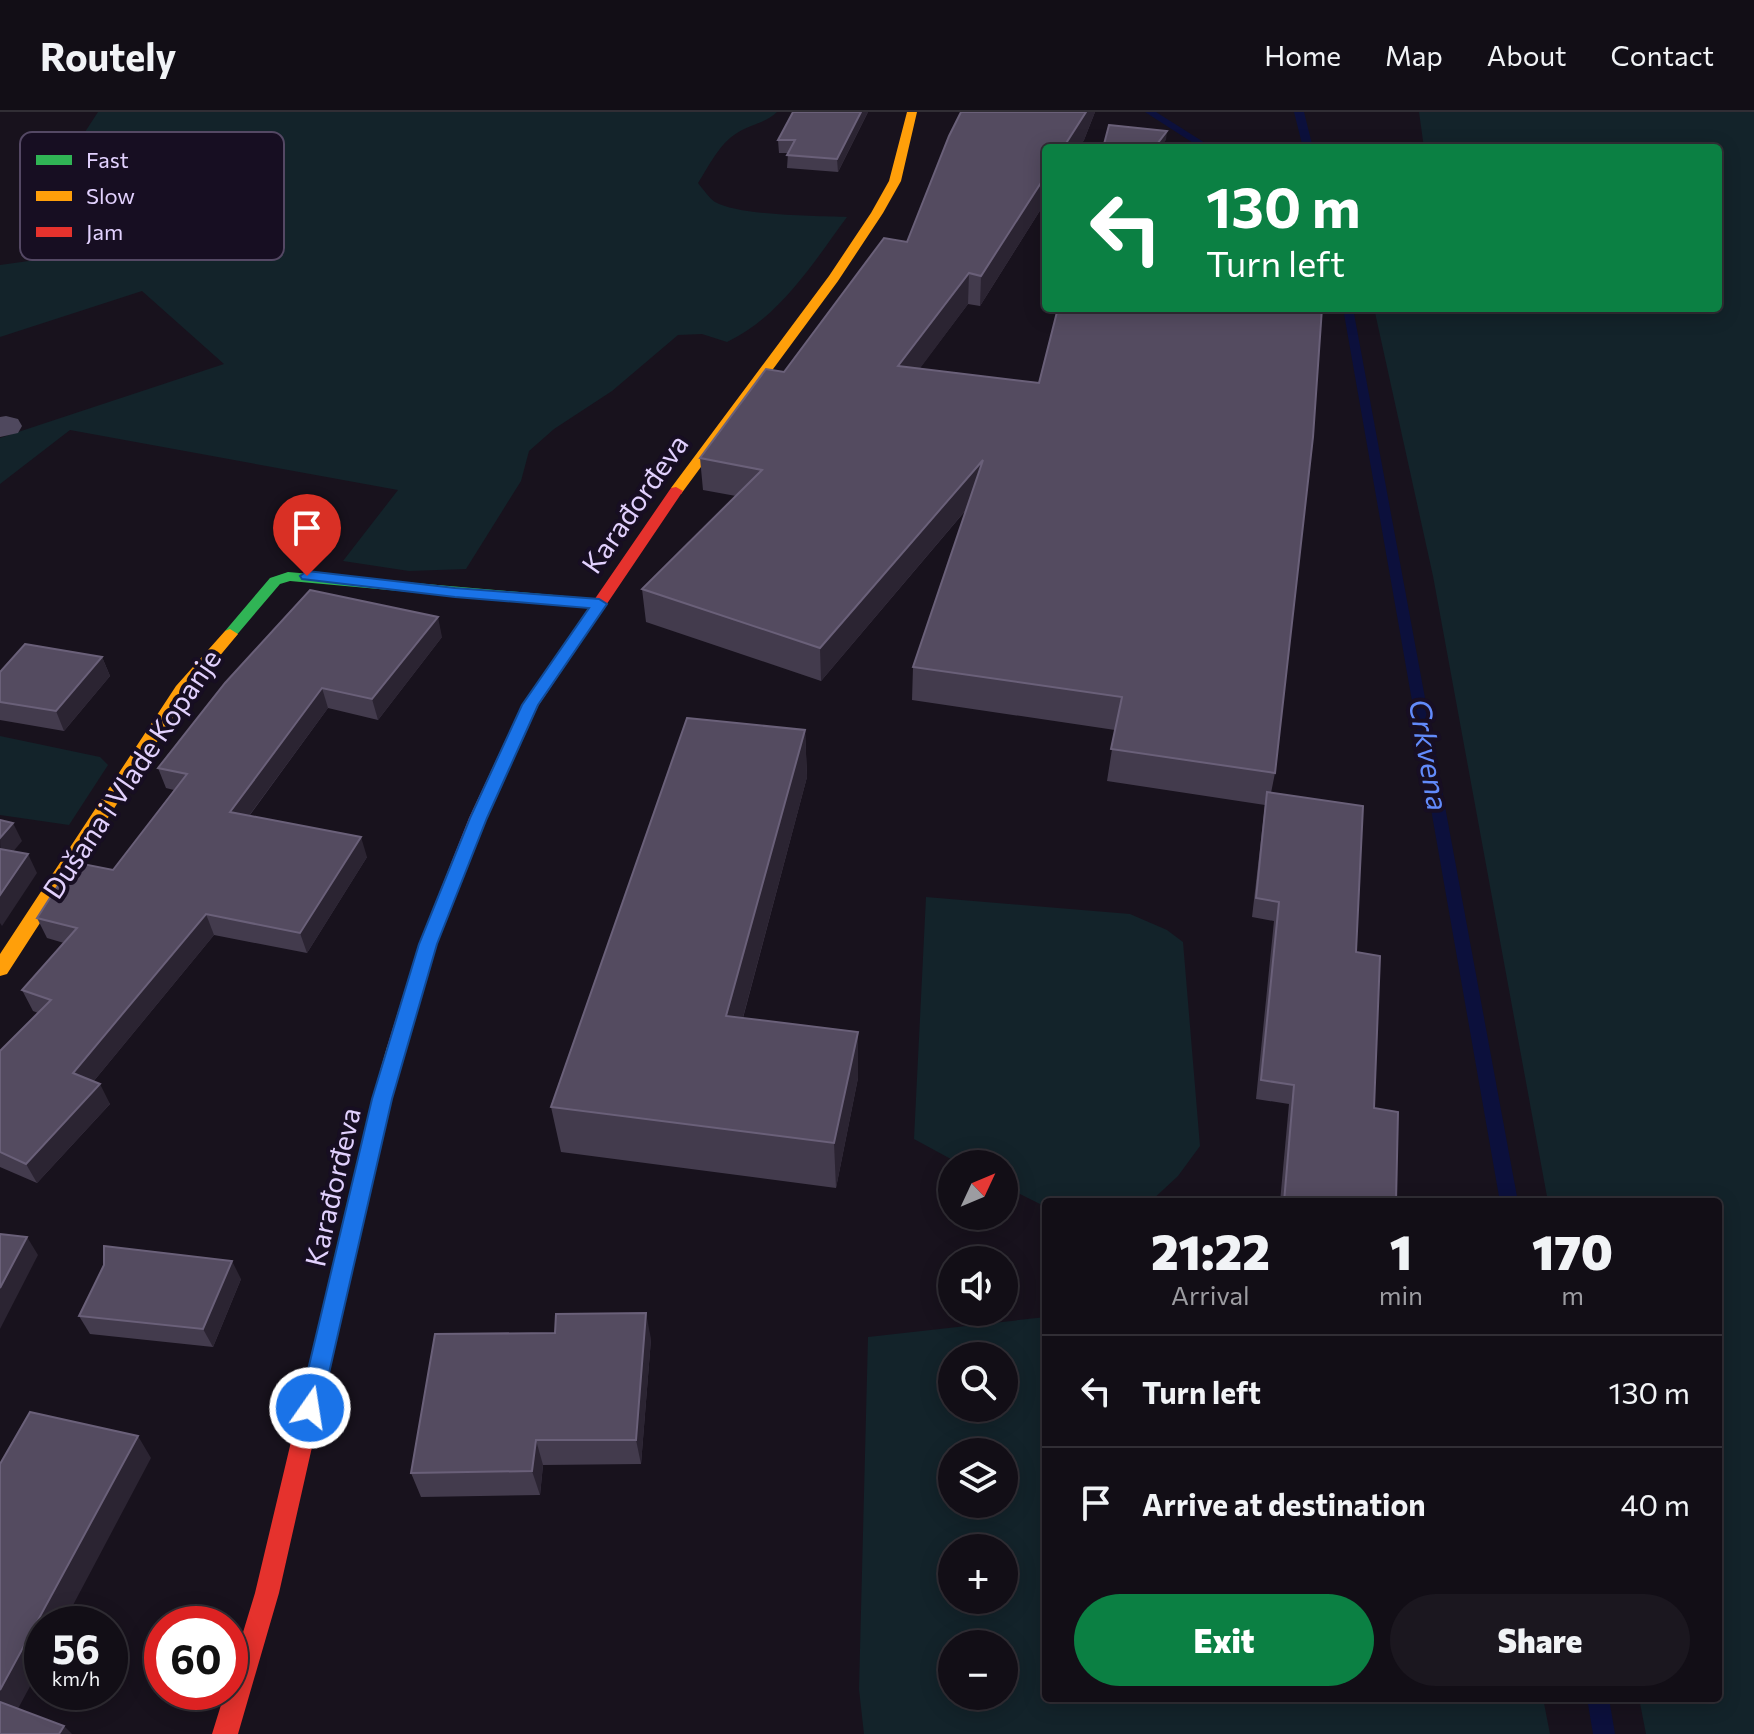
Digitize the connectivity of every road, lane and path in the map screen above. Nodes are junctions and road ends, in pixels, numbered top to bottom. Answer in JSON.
{"nodes":[{"id":1,"x":912,"y":112,"type":"edge"},
{"id":2,"x":599,"y":604,"type":"junction"},
{"id":3,"x":0,"y":969,"type":"edge"},
{"id":4,"x":225,"y":1734,"type":"edge"}],
"edges":[{"from":1,"to":2,"type":"main road","name":"Karađorđeva"},
{"from":2,"to":3,"type":"main road","name":"Dušana i Vlade Kopanje"},
{"from":2,"to":4,"type":"main road","name":"Karađorđeva"}]}
